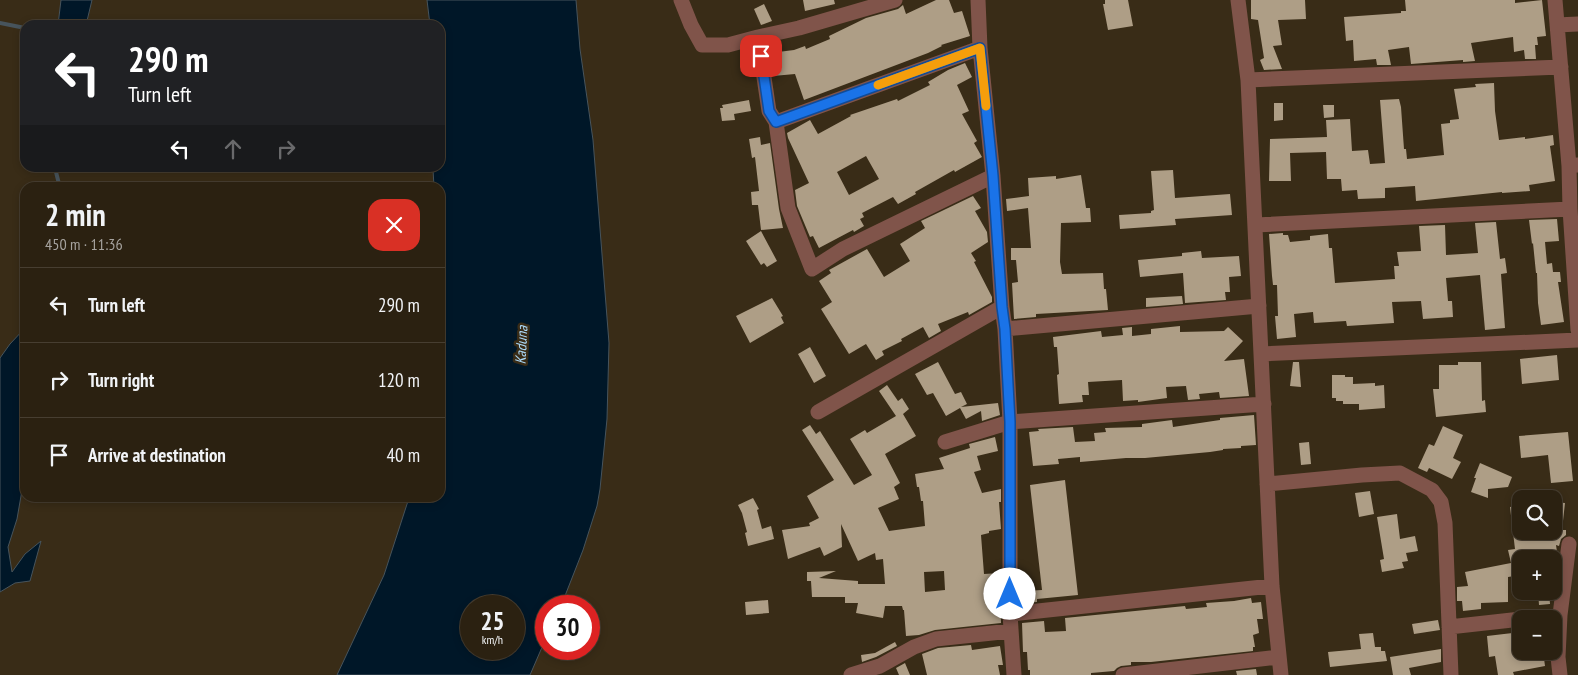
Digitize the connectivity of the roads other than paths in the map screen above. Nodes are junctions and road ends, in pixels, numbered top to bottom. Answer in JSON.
{"nodes":[{"id":1,"x":681,"y":0,"type":"edge"},
{"id":2,"x":894,"y":0,"type":"edge"},
{"id":3,"x":978,"y":0,"type":"edge"},
{"id":4,"x":1238,"y":0,"type":"edge"},
{"id":5,"x":1555,"y":0,"type":"edge"},
{"id":6,"x":1578,"y":24,"type":"edge"},
{"id":7,"x":1557,"y":25,"type":"junction"},
{"id":8,"x":758,"y":37,"type":"junction"},
{"id":9,"x":980,"y":48,"type":"junction"},
{"id":10,"x":1560,"y":67,"type":"junction"},
{"id":11,"x":1248,"y":80,"type":"junction"},
{"id":12,"x":776,"y":122,"type":"junction"},
{"id":13,"x":1574,"y":165,"type":"edge"},
{"id":14,"x":993,"y":176,"type":"junction"},
{"id":15,"x":1570,"y":209,"type":"junction"},
{"id":16,"x":1255,"y":225,"type":"junction"},
{"id":17,"x":1259,"y":306,"type":"junction"},
{"id":18,"x":1002,"y":307,"type":"junction"},
{"id":19,"x":1005,"y":329,"type":"junction"},
{"id":20,"x":1578,"y":330,"type":"edge"},
{"id":21,"x":1578,"y":340,"type":"edge"},
{"id":22,"x":1261,"y":354,"type":"junction"},
{"id":23,"x":1264,"y":404,"type":"junction"},
{"id":24,"x":818,"y":412,"type":"dead end"},
{"id":25,"x":1010,"y":422,"type":"junction"},
{"id":26,"x":945,"y":442,"type":"dead end"},
{"id":27,"x":1267,"y":484,"type":"junction"},
{"id":28,"x":1569,"y":544,"type":"dead end"},
{"id":29,"x":1272,"y":586,"type":"junction"},
{"id":30,"x":1561,"y":610,"type":"edge"},
{"id":31,"x":1010,"y":614,"type":"junction"},
{"id":32,"x":1512,"y":620,"type":"edge"},
{"id":33,"x":1449,"y":627,"type":"junction"},
{"id":34,"x":1011,"y":631,"type":"junction"},
{"id":35,"x":1280,"y":657,"type":"junction"},
{"id":36,"x":1558,"y":660,"type":"edge"},
{"id":37,"x":851,"y":675,"type":"edge"},
{"id":38,"x":1014,"y":675,"type":"edge"},
{"id":39,"x":1124,"y":675,"type":"edge"},
{"id":40,"x":1281,"y":675,"type":"edge"},
{"id":41,"x":1451,"y":675,"type":"edge"},
{"id":42,"x":1560,"y":675,"type":"edge"}],
"edges":[{"from":1,"to":8,"type":"street"},
{"from":2,"to":8,"type":"street"},
{"from":3,"to":9,"type":"street"},
{"from":4,"to":11,"type":"street"},
{"from":5,"to":7,"type":"street"},
{"from":6,"to":7,"type":"street"},
{"from":7,"to":10,"type":"street"},
{"from":8,"to":12,"type":"street"},
{"from":9,"to":12,"type":"street"},
{"from":9,"to":14,"type":"street"},
{"from":10,"to":11,"type":"street"},
{"from":10,"to":13,"type":"street"},
{"from":11,"to":16,"type":"street"},
{"from":12,"to":14,"type":"street"},
{"from":13,"to":15,"type":"street"},
{"from":14,"to":18,"type":"street"},
{"from":15,"to":16,"type":"street"},
{"from":15,"to":20,"type":"street"},
{"from":16,"to":17,"type":"street"},
{"from":17,"to":19,"type":"street"},
{"from":17,"to":22,"type":"street"},
{"from":18,"to":19,"type":"street"},
{"from":18,"to":24,"type":"street"},
{"from":19,"to":25,"type":"street"},
{"from":21,"to":22,"type":"street"},
{"from":22,"to":23,"type":"street"},
{"from":23,"to":25,"type":"street"},
{"from":23,"to":27,"type":"street"},
{"from":25,"to":26,"type":"street"},
{"from":25,"to":31,"type":"street"},
{"from":27,"to":29,"type":"street"},
{"from":27,"to":33,"type":"street"},
{"from":28,"to":30,"type":"street"},
{"from":29,"to":31,"type":"street"},
{"from":29,"to":35,"type":"street"},
{"from":31,"to":34,"type":"street"},
{"from":32,"to":33,"type":"street"},
{"from":33,"to":41,"type":"street"},
{"from":34,"to":37,"type":"street"},
{"from":34,"to":38,"type":"street"},
{"from":35,"to":39,"type":"street"},
{"from":35,"to":40,"type":"street"},
{"from":36,"to":42,"type":"street"}]}
